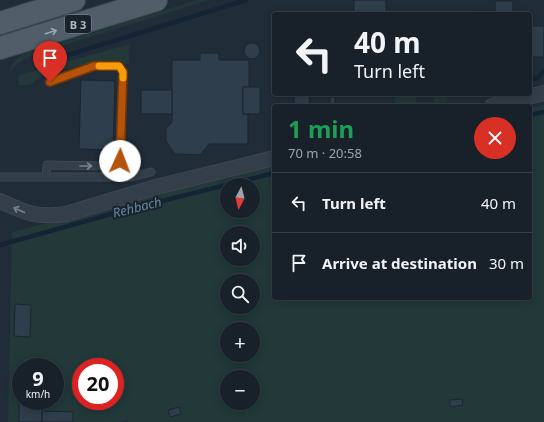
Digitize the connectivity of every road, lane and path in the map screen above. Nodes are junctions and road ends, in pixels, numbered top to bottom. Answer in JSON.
{"nodes":[{"id":1,"x":74,"y":0,"type":"edge"},
{"id":2,"x":156,"y":0,"type":"edge"},
{"id":3,"x":0,"y":23,"type":"edge"},
{"id":4,"x":0,"y":48,"type":"edge"},
{"id":5,"x":50,"y":82,"type":"dead end"},
{"id":6,"x":544,"y":93,"type":"edge"},
{"id":7,"x":532,"y":96,"type":"edge"},
{"id":8,"x":532,"y":96,"type":"edge"},
{"id":9,"x":500,"y":104,"type":"edge"},
{"id":10,"x":272,"y":158,"type":"edge"},
{"id":11,"x":151,"y":172,"type":"dead end"},
{"id":12,"x":0,"y":177,"type":"edge"},
{"id":13,"x":46,"y":177,"type":"junction"},
{"id":14,"x":0,"y":201,"type":"edge"}],
"edges":[{"from":1,"to":3,"type":"main road","number":"B 3"},
{"from":4,"to":2,"type":"main road","number":"B 3","one_way":true},
{"from":13,"to":5,"type":"lane","one_way":true},
{"from":6,"to":7,"type":"street"},
{"from":8,"to":9,"type":"street"},
{"from":10,"to":14,"type":"street","one_way":true},
{"from":11,"to":13,"type":"lane"},
{"from":12,"to":13,"type":"lane"}]}
